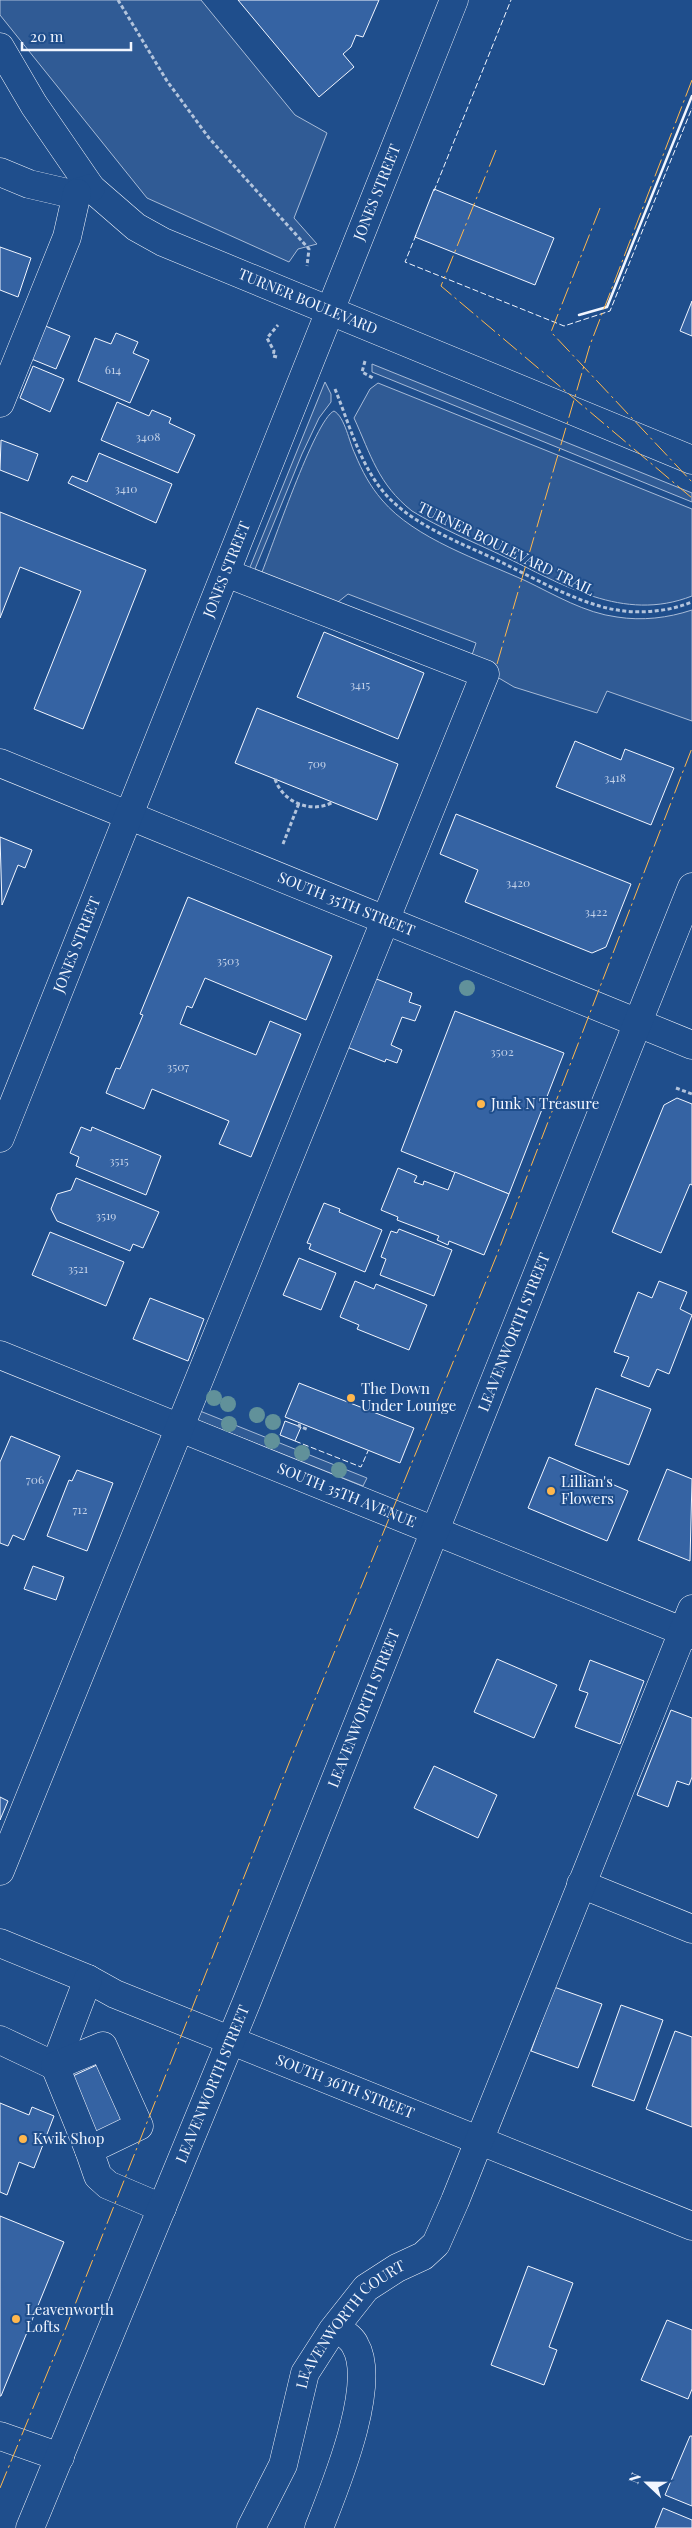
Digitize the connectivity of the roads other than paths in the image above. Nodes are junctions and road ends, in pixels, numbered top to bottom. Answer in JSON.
{"nodes":[{"id":1,"x":454,"y":0,"type":"edge"},
{"id":2,"x":0,"y":47,"type":"edge"},
{"id":3,"x":0,"y":172,"type":"edge"},
{"id":4,"x":84,"y":190,"type":"junction"},
{"id":5,"x":330,"y":311,"type":"junction"},
{"id":6,"x":0,"y":403,"type":"edge"},
{"id":7,"x":692,"y":460,"type":"edge"},
{"id":8,"x":226,"y":573,"type":"junction"},
{"id":9,"x":0,"y":762,"type":"edge"},
{"id":10,"x":129,"y":815,"type":"junction"},
{"id":11,"x":692,"y":887,"type":"edge"},
{"id":12,"x":385,"y":920,"type":"junction"},
{"id":13,"x":638,"y":1023,"type":"junction"},
{"id":14,"x":692,"y":1045,"type":"edge"},
{"id":15,"x":0,"y":1138,"type":"edge"},
{"id":16,"x":0,"y":1355,"type":"edge"},
{"id":17,"x":180,"y":1429,"type":"junction"},
{"id":18,"x":434,"y":1530,"type":"junction"},
{"id":19,"x":689,"y":1625,"type":"edge"},
{"id":20,"x":0,"y":1871,"type":"edge"},
{"id":21,"x":581,"y":1884,"type":"junction"},
{"id":22,"x":692,"y":1928,"type":"edge"},
{"id":23,"x":0,"y":1943,"type":"edge"},
{"id":24,"x":88,"y":1979,"type":"junction"},
{"id":25,"x":0,"y":2040,"type":"edge"},
{"id":26,"x":231,"y":2041,"type":"junction"},
{"id":27,"x":55,"y":2066,"type":"junction"},
{"id":28,"x":478,"y":2140,"type":"junction"},
{"id":29,"x":89,"y":2150,"type":"junction"},
{"id":30,"x":162,"y":2208,"type":"junction"},
{"id":31,"x":692,"y":2226,"type":"edge"},
{"id":32,"x":336,"y":2327,"type":"junction"},
{"id":33,"x":0,"y":2436,"type":"edge"},
{"id":34,"x":60,"y":2457,"type":"junction"},
{"id":35,"x":30,"y":2528,"type":"edge"},
{"id":36,"x":251,"y":2528,"type":"edge"},
{"id":37,"x":319,"y":2528,"type":"edge"}],
"edges":[{"from":1,"to":5,"type":"street","name":"JONES STREET"},
{"from":2,"to":4,"type":"street","name":"TURNER BOULEVARD"},
{"from":3,"to":4,"type":"street"},
{"from":4,"to":5,"type":"street","name":"TURNER BOULEVARD"},
{"from":4,"to":6,"type":"street"},
{"from":5,"to":7,"type":"street","name":"TURNER BOULEVARD"},
{"from":5,"to":8,"type":"street","name":"JONES STREET"},
{"from":8,"to":10,"type":"street","name":"JONES STREET"},
{"from":8,"to":12,"type":"street"},
{"from":9,"to":10,"type":"street","name":"SOUTH 35TH STREET"},
{"from":10,"to":12,"type":"street","name":"SOUTH 35TH STREET"},
{"from":10,"to":15,"type":"street","name":"JONES STREET"},
{"from":11,"to":13,"type":"street","name":"LEAVENWORTH STREET"},
{"from":12,"to":13,"type":"street","name":"SOUTH 35TH STREET"},
{"from":12,"to":17,"type":"street"},
{"from":13,"to":14,"type":"street","name":"SOUTH 35TH STREET"},
{"from":13,"to":18,"type":"street","name":"LEAVENWORTH STREET"},
{"from":16,"to":17,"type":"street","name":"SOUTH 35TH AVENUE"},
{"from":17,"to":18,"type":"street","name":"SOUTH 35TH AVENUE"},
{"from":17,"to":20,"type":"street"},
{"from":18,"to":19,"type":"street","name":"SOUTH 35TH AVENUE"},
{"from":18,"to":26,"type":"street","name":"LEAVENWORTH STREET"},
{"from":19,"to":21,"type":"street","name":"LEAVENWORTH COURT"},
{"from":21,"to":22,"type":"street"},
{"from":21,"to":28,"type":"street","name":"LEAVENWORTH COURT"},
{"from":23,"to":24,"type":"street","name":"SOUTH 36TH STREET"},
{"from":24,"to":26,"type":"street","name":"SOUTH 36TH STREET"},
{"from":24,"to":27,"type":"street"},
{"from":25,"to":27,"type":"street"},
{"from":26,"to":28,"type":"street","name":"SOUTH 36TH STREET"},
{"from":26,"to":30,"type":"street","name":"LEAVENWORTH STREET"},
{"from":27,"to":29,"type":"street"},
{"from":27,"to":29,"type":"street"},
{"from":28,"to":31,"type":"street","name":"SOUTH 36TH STREET"},
{"from":28,"to":32,"type":"street","name":"LEAVENWORTH COURT"},
{"from":29,"to":30,"type":"street"},
{"from":30,"to":34,"type":"street","name":"LEAVENWORTH STREET"},
{"from":32,"to":36,"type":"street","name":"LEAVENWORTH COURT"},
{"from":32,"to":37,"type":"street"},
{"from":33,"to":34,"type":"street"},
{"from":34,"to":35,"type":"street","name":"LEAVENWORTH STREET"}]}
